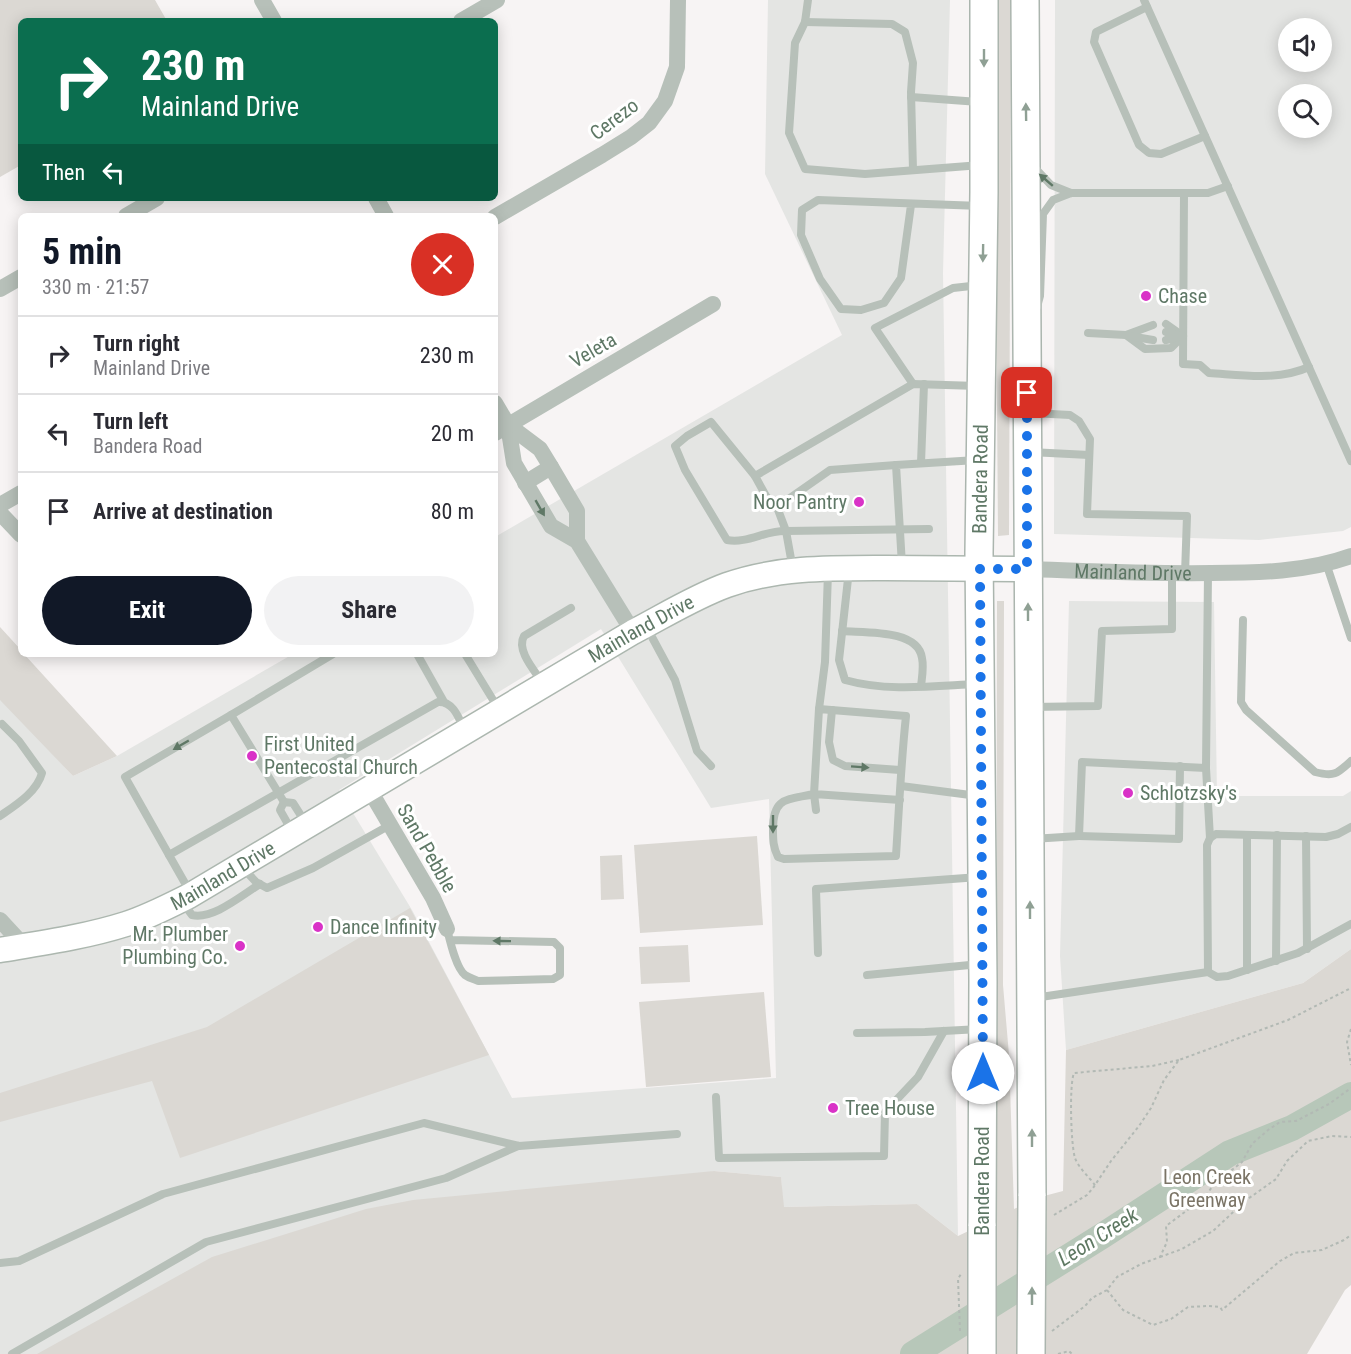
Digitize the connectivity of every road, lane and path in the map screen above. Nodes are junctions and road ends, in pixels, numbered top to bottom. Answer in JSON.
{"nodes":[{"id":1,"x":262,"y":0,"type":"edge"},
{"id":2,"x":497,"y":0,"type":"edge"},
{"id":3,"x":678,"y":0,"type":"edge"},
{"id":4,"x":808,"y":0,"type":"edge"},
{"id":5,"x":984,"y":0,"type":"edge"},
{"id":6,"x":1025,"y":0,"type":"edge"},
{"id":7,"x":1146,"y":3,"type":"edge"},
{"id":8,"x":272,"y":18,"type":"edge"},
{"id":9,"x":466,"y":18,"type":"edge"},
{"id":10,"x":805,"y":22,"type":"junction"},
{"id":11,"x":911,"y":98,"type":"junction"},
{"id":12,"x":984,"y":103,"type":"junction"},
{"id":13,"x":1205,"y":136,"type":"junction"},
{"id":14,"x":1027,"y":160,"type":"junction"},
{"id":15,"x":984,"y":165,"type":"junction"},
{"id":16,"x":913,"y":170,"type":"junction"},
{"id":17,"x":1227,"y":186,"type":"junction"},
{"id":18,"x":1071,"y":193,"type":"junction"},
{"id":19,"x":1184,"y":193,"type":"junction"},
{"id":20,"x":152,"y":201,"type":"edge"},
{"id":21,"x":910,"y":205,"type":"junction"},
{"id":22,"x":984,"y":206,"type":"junction"},
{"id":23,"x":131,"y":213,"type":"edge"},
{"id":24,"x":498,"y":215,"type":"edge"},
{"id":25,"x":18,"y":279,"type":"edge"},
{"id":26,"x":983,"y":284,"type":"junction"},
{"id":27,"x":0,"y":289,"type":"edge"},
{"id":28,"x":713,"y":304,"type":"dead end"},
{"id":29,"x":1027,"y":333,"type":"junction"},
{"id":30,"x":1088,"y":333,"type":"dead end"},
{"id":31,"x":1126,"y":335,"type":"junction"},
{"id":32,"x":1183,"y":336,"type":"junction"},
{"id":33,"x":1309,"y":367,"type":"junction"},
{"id":34,"x":913,"y":384,"type":"junction"},
{"id":35,"x":924,"y":384,"type":"junction"},
{"id":36,"x":982,"y":386,"type":"junction"},
{"id":37,"x":1027,"y":413,"type":"junction"},
{"id":38,"x":501,"y":429,"type":"edge"},
{"id":39,"x":1027,"y":452,"type":"junction"},
{"id":40,"x":1089,"y":455,"type":"junction"},
{"id":41,"x":981,"y":460,"type":"junction"},
{"id":42,"x":1351,"y":460,"type":"edge"},
{"id":43,"x":921,"y":463,"type":"junction"},
{"id":44,"x":896,"y":465,"type":"junction"},
{"id":45,"x":551,"y":467,"type":"junction"},
{"id":46,"x":755,"y":476,"type":"junction"},
{"id":47,"x":525,"y":483,"type":"junction"},
{"id":48,"x":18,"y":495,"type":"edge"},
{"id":49,"x":0,"y":505,"type":"edge"},
{"id":50,"x":777,"y":507,"type":"junction"},
{"id":51,"x":0,"y":513,"type":"edge"},
{"id":52,"x":929,"y":529,"type":"dead end"},
{"id":53,"x":786,"y":531,"type":"junction"},
{"id":54,"x":899,"y":531,"type":"junction"},
{"id":55,"x":18,"y":532,"type":"edge"},
{"id":56,"x":577,"y":541,"type":"junction"},
{"id":57,"x":1351,"y":557,"type":"edge"},
{"id":58,"x":1326,"y":562,"type":"junction"},
{"id":59,"x":839,"y":568,"type":"junction"},
{"id":60,"x":902,"y":568,"type":"junction"},
{"id":61,"x":980,"y":569,"type":"junction"},
{"id":62,"x":1027,"y":569,"type":"junction"},
{"id":63,"x":793,"y":571,"type":"junction"},
{"id":64,"x":1208,"y":573,"type":"junction"},
{"id":65,"x":1179,"y":574,"type":"junction"},
{"id":66,"x":571,"y":608,"type":"dead end"},
{"id":67,"x":1243,"y":620,"type":"dead end"},
{"id":68,"x":640,"y":629,"type":"junction"},
{"id":69,"x":842,"y":631,"type":"junction"},
{"id":70,"x":1351,"y":638,"type":"edge"},
{"id":71,"x":328,"y":657,"type":"edge"},
{"id":72,"x":419,"y":657,"type":"edge"},
{"id":73,"x":467,"y":657,"type":"edge"},
{"id":74,"x":981,"y":683,"type":"junction"},
{"id":75,"x":544,"y":685,"type":"junction"},
{"id":76,"x":921,"y":686,"type":"junction"},
{"id":77,"x":444,"y":702,"type":"junction"},
{"id":78,"x":1028,"y":707,"type":"junction"},
{"id":79,"x":819,"y":709,"type":"junction"},
{"id":80,"x":832,"y":710,"type":"junction"},
{"id":81,"x":500,"y":711,"type":"junction"},
{"id":82,"x":231,"y":715,"type":"junction"},
{"id":83,"x":2,"y":724,"type":"dead end"},
{"id":84,"x":465,"y":731,"type":"junction"},
{"id":85,"x":1351,"y":761,"type":"edge"},
{"id":86,"x":711,"y":766,"type":"dead end"},
{"id":87,"x":1180,"y":766,"type":"junction"},
{"id":88,"x":1206,"y":768,"type":"junction"},
{"id":89,"x":900,"y":770,"type":"junction"},
{"id":90,"x":901,"y":786,"type":"junction"},
{"id":91,"x":369,"y":789,"type":"junction"},
{"id":92,"x":277,"y":794,"type":"junction"},
{"id":93,"x":814,"y":794,"type":"junction"},
{"id":94,"x":981,"y":797,"type":"junction"},
{"id":95,"x":900,"y":800,"type":"junction"},
{"id":96,"x":284,"y":802,"type":"junction"},
{"id":97,"x":816,"y":810,"type":"dead end"},
{"id":98,"x":0,"y":816,"type":"edge"},
{"id":99,"x":390,"y":825,"type":"junction"},
{"id":100,"x":1351,"y":827,"type":"edge"},
{"id":101,"x":300,"y":829,"type":"junction"},
{"id":102,"x":1247,"y":835,"type":"junction"},
{"id":103,"x":1277,"y":835,"type":"junction"},
{"id":104,"x":1079,"y":836,"type":"junction"},
{"id":105,"x":1306,"y":836,"type":"junction"},
{"id":106,"x":1210,"y":838,"type":"junction"},
{"id":107,"x":1029,"y":840,"type":"junction"},
{"id":108,"x":169,"y":855,"type":"junction"},
{"id":109,"x":241,"y":866,"type":"junction"},
{"id":110,"x":982,"y":876,"type":"junction"},
{"id":111,"x":260,"y":884,"type":"junction"},
{"id":112,"x":186,"y":898,"type":"junction"},
{"id":113,"x":0,"y":920,"type":"edge"},
{"id":114,"x":1351,"y":924,"type":"edge"},
{"id":115,"x":449,"y":935,"type":"junction"},
{"id":116,"x":24,"y":946,"type":"junction"},
{"id":117,"x":1307,"y":949,"type":"junction"},
{"id":118,"x":0,"y":950,"type":"edge"},
{"id":119,"x":818,"y":953,"type":"dead end"},
{"id":120,"x":1276,"y":961,"type":"junction"},
{"id":121,"x":983,"y":963,"type":"junction"},
{"id":122,"x":1247,"y":970,"type":"junction"},
{"id":123,"x":1208,"y":972,"type":"junction"},
{"id":124,"x":867,"y":975,"type":"dead end"},
{"id":125,"x":1351,"y":988,"type":"edge"},
{"id":126,"x":1030,"y":999,"type":"junction"},
{"id":127,"x":983,"y":1029,"type":"junction"},
{"id":128,"x":1351,"y":1029,"type":"edge"},
{"id":129,"x":944,"y":1031,"type":"junction"},
{"id":130,"x":857,"y":1033,"type":"dead end"},
{"id":131,"x":1179,"y":1060,"type":"junction"},
{"id":132,"x":1351,"y":1065,"type":"edge"},
{"id":133,"x":1351,"y":1088,"type":"edge"},
{"id":134,"x":716,"y":1097,"type":"dead end"},
{"id":135,"x":677,"y":1134,"type":"dead end"},
{"id":136,"x":1351,"y":1137,"type":"edge"},
{"id":137,"x":519,"y":1146,"type":"junction"},
{"id":138,"x":1095,"y":1185,"type":"junction"},
{"id":139,"x":1053,"y":1215,"type":"dead end"},
{"id":140,"x":1351,"y":1234,"type":"edge"},
{"id":141,"x":1160,"y":1257,"type":"junction"},
{"id":142,"x":0,"y":1263,"type":"edge"},
{"id":143,"x":962,"y":1271,"type":"dead end"},
{"id":144,"x":1107,"y":1290,"type":"junction"},
{"id":145,"x":1052,"y":1331,"type":"dead end"},
{"id":146,"x":960,"y":1335,"type":"dead end"},
{"id":147,"x":12,"y":1354,"type":"edge"},
{"id":148,"x":982,"y":1354,"type":"edge"},
{"id":149,"x":1032,"y":1354,"type":"edge"},
{"id":150,"x":1058,"y":1354,"type":"edge"},
{"id":151,"x":1072,"y":1354,"type":"edge"}],
"edges":[{"from":1,"to":8,"type":"street"},
{"from":2,"to":9,"type":"street"},
{"from":3,"to":24,"type":"street","name":"Cerezo"},
{"from":4,"to":10,"type":"lane"},
{"from":5,"to":12,"type":"main road","name":"Bandera Road","one_way":true},
{"from":14,"to":6,"type":"main road","one_way":true},
{"from":7,"to":13,"type":"lane"},
{"from":7,"to":13,"type":"lane"},
{"from":10,"to":11,"type":"lane"},
{"from":10,"to":16,"type":"lane"},
{"from":11,"to":12,"type":"lane"},
{"from":11,"to":16,"type":"lane"},
{"from":12,"to":15,"type":"main road","name":"Bandera Road"},
{"from":13,"to":17,"type":"lane"},
{"from":18,"to":14,"type":"lane","one_way":true},
{"from":14,"to":29,"type":"main road"},
{"from":15,"to":16,"type":"lane"},
{"from":15,"to":22,"type":"main road","name":"Bandera Road"},
{"from":17,"to":19,"type":"lane"},
{"from":17,"to":33,"type":"lane"},
{"from":18,"to":19,"type":"lane"},
{"from":18,"to":29,"type":"lane"},
{"from":19,"to":32,"type":"lane"},
{"from":20,"to":23,"type":"street"},
{"from":21,"to":21,"type":"lane"},
{"from":21,"to":22,"type":"lane"},
{"from":22,"to":26,"type":"main road","name":"Bandera Road","one_way":true},
{"from":25,"to":27,"type":"street"},
{"from":26,"to":34,"type":"lane"},
{"from":26,"to":36,"type":"main road","name":"Bandera Road"},
{"from":28,"to":38,"type":"street","name":"Veleta"},
{"from":29,"to":37,"type":"main road"},
{"from":30,"to":31,"type":"lane"},
{"from":31,"to":31,"type":"lane"},
{"from":31,"to":32,"type":"lane"},
{"from":32,"to":32,"type":"lane"},
{"from":32,"to":33,"type":"lane"},
{"from":33,"to":42,"type":"lane"},
{"from":34,"to":35,"type":"lane"},
{"from":34,"to":46,"type":"lane"},
{"from":35,"to":36,"type":"lane"},
{"from":35,"to":43,"type":"lane"},
{"from":36,"to":41,"type":"main road","name":"Bandera Road"},
{"from":37,"to":39,"type":"main road"},
{"from":37,"to":40,"type":"lane"},
{"from":38,"to":45,"type":"street"},
{"from":38,"to":47,"type":"street"},
{"from":39,"to":40,"type":"lane"},
{"from":39,"to":62,"type":"main road"},
{"from":40,"to":65,"type":"lane"},
{"from":41,"to":43,"type":"lane"},
{"from":41,"to":61,"type":"main road","name":"Bandera Road"},
{"from":43,"to":44,"type":"lane"},
{"from":44,"to":50,"type":"lane"},
{"from":44,"to":54,"type":"lane"},
{"from":45,"to":47,"type":"street"},
{"from":45,"to":56,"type":"street"},
{"from":46,"to":50,"type":"lane"},
{"from":46,"to":53,"type":"lane"},
{"from":47,"to":56,"type":"street","one_way":true},
{"from":48,"to":49,"type":"street"},
{"from":50,"to":53,"type":"lane"},
{"from":51,"to":55,"type":"street"},
{"from":52,"to":54,"type":"lane"},
{"from":53,"to":54,"type":"lane"},
{"from":53,"to":63,"type":"lane"},
{"from":54,"to":60,"type":"lane"},
{"from":56,"to":68,"type":"street"},
{"from":57,"to":58,"type":"street","name":"Mainland Drive"},
{"from":58,"to":64,"type":"street","name":"Mainland Drive"},
{"from":58,"to":70,"type":"lane"},
{"from":59,"to":60,"type":"main road","name":"Mainland Drive"},
{"from":59,"to":63,"type":"main road","name":"Mainland Drive"},
{"from":59,"to":69,"type":"lane"},
{"from":59,"to":79,"type":"lane"},
{"from":60,"to":61,"type":"main road","name":"Mainland Drive"},
{"from":61,"to":62,"type":"main road","name":"Mainland Drive"},
{"from":61,"to":74,"type":"main road","name":"Bandera Road"},
{"from":62,"to":65,"type":"street","name":"Mainland Drive"},
{"from":78,"to":62,"type":"main road","one_way":true},
{"from":63,"to":68,"type":"main road","name":"Mainland Drive"},
{"from":64,"to":65,"type":"street","name":"Mainland Drive"},
{"from":64,"to":88,"type":"lane"},
{"from":65,"to":78,"type":"lane"},
{"from":66,"to":75,"type":"lane"},
{"from":67,"to":85,"type":"lane"},
{"from":68,"to":75,"type":"main road","name":"Mainland Drive"},
{"from":68,"to":86,"type":"lane"},
{"from":69,"to":76,"type":"lane"},
{"from":69,"to":76,"type":"lane"},
{"from":71,"to":82,"type":"lane"},
{"from":72,"to":77,"type":"lane"},
{"from":73,"to":81,"type":"lane"},
{"from":74,"to":76,"type":"lane"},
{"from":74,"to":94,"type":"main road","name":"Bandera Road"},
{"from":75,"to":81,"type":"main road","name":"Mainland Drive"},
{"from":77,"to":84,"type":"lane"},
{"from":77,"to":92,"type":"lane"},
{"from":78,"to":107,"type":"main road"},
{"from":79,"to":80,"type":"lane"},
{"from":79,"to":93,"type":"lane"},
{"from":80,"to":89,"type":"lane","one_way":true},
{"from":80,"to":89,"type":"lane"},
{"from":81,"to":84,"type":"main road","name":"Mainland Drive"},
{"from":82,"to":92,"type":"lane"},
{"from":82,"to":108,"type":"lane","one_way":true},
{"from":83,"to":98,"type":"lane"},
{"from":84,"to":91,"type":"main road","name":"Mainland Drive"},
{"from":87,"to":88,"type":"lane"},
{"from":87,"to":104,"type":"lane"},
{"from":87,"to":104,"type":"lane"},
{"from":88,"to":106,"type":"lane"},
{"from":89,"to":90,"type":"lane"},
{"from":90,"to":94,"type":"lane"},
{"from":90,"to":95,"type":"lane"},
{"from":91,"to":99,"type":"street","name":"Sand Pebble"},
{"from":91,"to":101,"type":"main road","name":"Mainland Drive"},
{"from":92,"to":96,"type":"lane"},
{"from":92,"to":108,"type":"lane"},
{"from":93,"to":95,"type":"lane"},
{"from":93,"to":95,"type":"lane","one_way":true},
{"from":93,"to":97,"type":"lane"},
{"from":94,"to":110,"type":"main road","name":"Bandera Road"},
{"from":96,"to":101,"type":"lane"},
{"from":96,"to":101,"type":"lane"},
{"from":99,"to":111,"type":"lane"},
{"from":99,"to":115,"type":"street","name":"Sand Pebble"},
{"from":100,"to":105,"type":"lane"},
{"from":101,"to":109,"type":"main road","name":"Mainland Drive"},
{"from":102,"to":103,"type":"lane"},
{"from":102,"to":106,"type":"lane"},
{"from":102,"to":122,"type":"lane"},
{"from":103,"to":105,"type":"lane"},
{"from":103,"to":120,"type":"lane"},
{"from":104,"to":107,"type":"lane"},
{"from":105,"to":117,"type":"lane"},
{"from":106,"to":123,"type":"lane"},
{"from":126,"to":107,"type":"main road","one_way":true},
{"from":108,"to":112,"type":"lane"},
{"from":109,"to":111,"type":"lane"},
{"from":109,"to":112,"type":"main road","name":"Mainland Drive"},
{"from":110,"to":119,"type":"lane"},
{"from":110,"to":121,"type":"main road","name":"Bandera Road"},
{"from":111,"to":112,"type":"lane"},
{"from":112,"to":116,"type":"main road","name":"Mainland Drive"},
{"from":113,"to":116,"type":"street"},
{"from":114,"to":117,"type":"lane"},
{"from":115,"to":115,"type":"lane","one_way":true},
{"from":116,"to":118,"type":"main road","name":"Mainland Drive"},
{"from":117,"to":120,"type":"lane"},
{"from":120,"to":122,"type":"lane"},
{"from":121,"to":124,"type":"lane"},
{"from":121,"to":127,"type":"main road","name":"Bandera Road"},
{"from":122,"to":123,"type":"lane"},
{"from":123,"to":126,"type":"lane"},
{"from":125,"to":131,"type":"path"},
{"from":149,"to":126,"type":"main road","one_way":true,"bridge":true},
{"from":127,"to":129,"type":"lane"},
{"from":127,"to":148,"type":"main road","name":"Bandera Road","bridge":true},
{"from":128,"to":132,"type":"path"},
{"from":129,"to":130,"type":"lane"},
{"from":129,"to":134,"type":"lane"},
{"from":131,"to":138,"type":"path"},
{"from":131,"to":138,"type":"path"},
{"from":133,"to":141,"type":"path"},
{"from":135,"to":137,"type":"lane"},
{"from":136,"to":141,"type":"path"},
{"from":137,"to":142,"type":"lane"},
{"from":137,"to":147,"type":"lane"},
{"from":138,"to":139,"type":"path"},
{"from":140,"to":144,"type":"path"},
{"from":141,"to":144,"type":"path"},
{"from":143,"to":146,"type":"path"},
{"from":144,"to":145,"type":"path"},
{"from":150,"to":151,"type":"path"}]}
